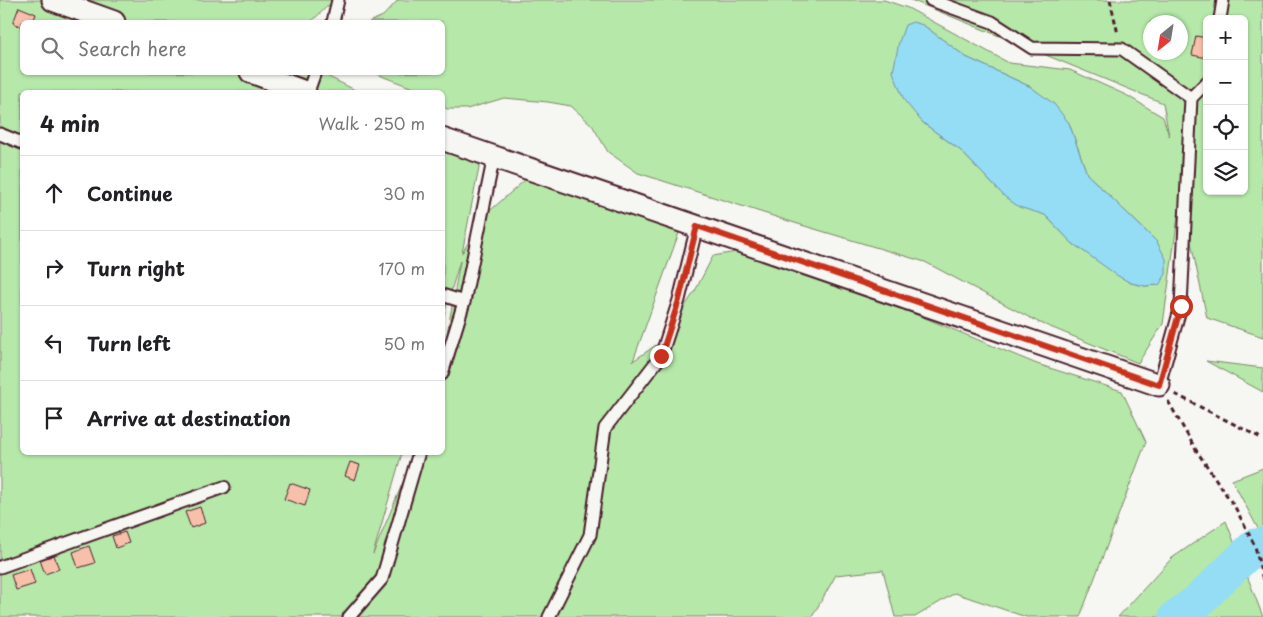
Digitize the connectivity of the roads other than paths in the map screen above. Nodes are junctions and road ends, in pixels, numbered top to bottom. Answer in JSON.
{"nodes":[{"id":1,"x":53,"y":0,"type":"edge"},
{"id":2,"x":338,"y":0,"type":"edge"},
{"id":3,"x":931,"y":0,"type":"edge"},
{"id":4,"x":1223,"y":0,"type":"edge"},
{"id":5,"x":1221,"y":15,"type":"edge"},
{"id":6,"x":108,"y":20,"type":"edge"},
{"id":7,"x":333,"y":20,"type":"edge"},
{"id":8,"x":259,"y":75,"type":"edge"},
{"id":9,"x":314,"y":75,"type":"edge"},
{"id":10,"x":1203,"y":86,"type":"edge"},
{"id":11,"x":300,"y":90,"type":"edge"},
{"id":12,"x":307,"y":90,"type":"edge"},
{"id":13,"x":1191,"y":98,"type":"junction"},
{"id":14,"x":0,"y":134,"type":"edge"},
{"id":15,"x":445,"y":140,"type":"edge"},
{"id":16,"x":20,"y":141,"type":"edge"},
{"id":17,"x":494,"y":156,"type":"junction"},
{"id":18,"x":697,"y":226,"type":"junction"},
{"id":19,"x":445,"y":296,"type":"edge"},
{"id":20,"x":464,"y":302,"type":"junction"},
{"id":21,"x":445,"y":364,"type":"edge"},
{"id":22,"x":1159,"y":385,"type":"joint"},
{"id":23,"x":419,"y":455,"type":"edge"},
{"id":24,"x":224,"y":487,"type":"dead end"},
{"id":25,"x":0,"y":567,"type":"edge"},
{"id":26,"x":349,"y":617,"type":"edge"},
{"id":27,"x":549,"y":617,"type":"edge"}],
"edges":[{"from":1,"to":6,"type":"street"},
{"from":2,"to":7,"type":"lane"},
{"from":3,"to":13,"type":"lane"},
{"from":4,"to":5,"type":"lane"},
{"from":8,"to":11,"type":"street"},
{"from":9,"to":12,"type":"lane"},
{"from":10,"to":13,"type":"lane"},
{"from":13,"to":22,"type":"lane"},
{"from":14,"to":16,"type":"lane"},
{"from":15,"to":17,"type":"street"},
{"from":17,"to":18,"type":"street"},
{"from":17,"to":20,"type":"lane"},
{"from":18,"to":22,"type":"street"},
{"from":18,"to":27,"type":"lane"},
{"from":19,"to":20,"type":"lane"},
{"from":20,"to":21,"type":"lane"},
{"from":23,"to":26,"type":"lane"},
{"from":24,"to":25,"type":"lane"}]}
